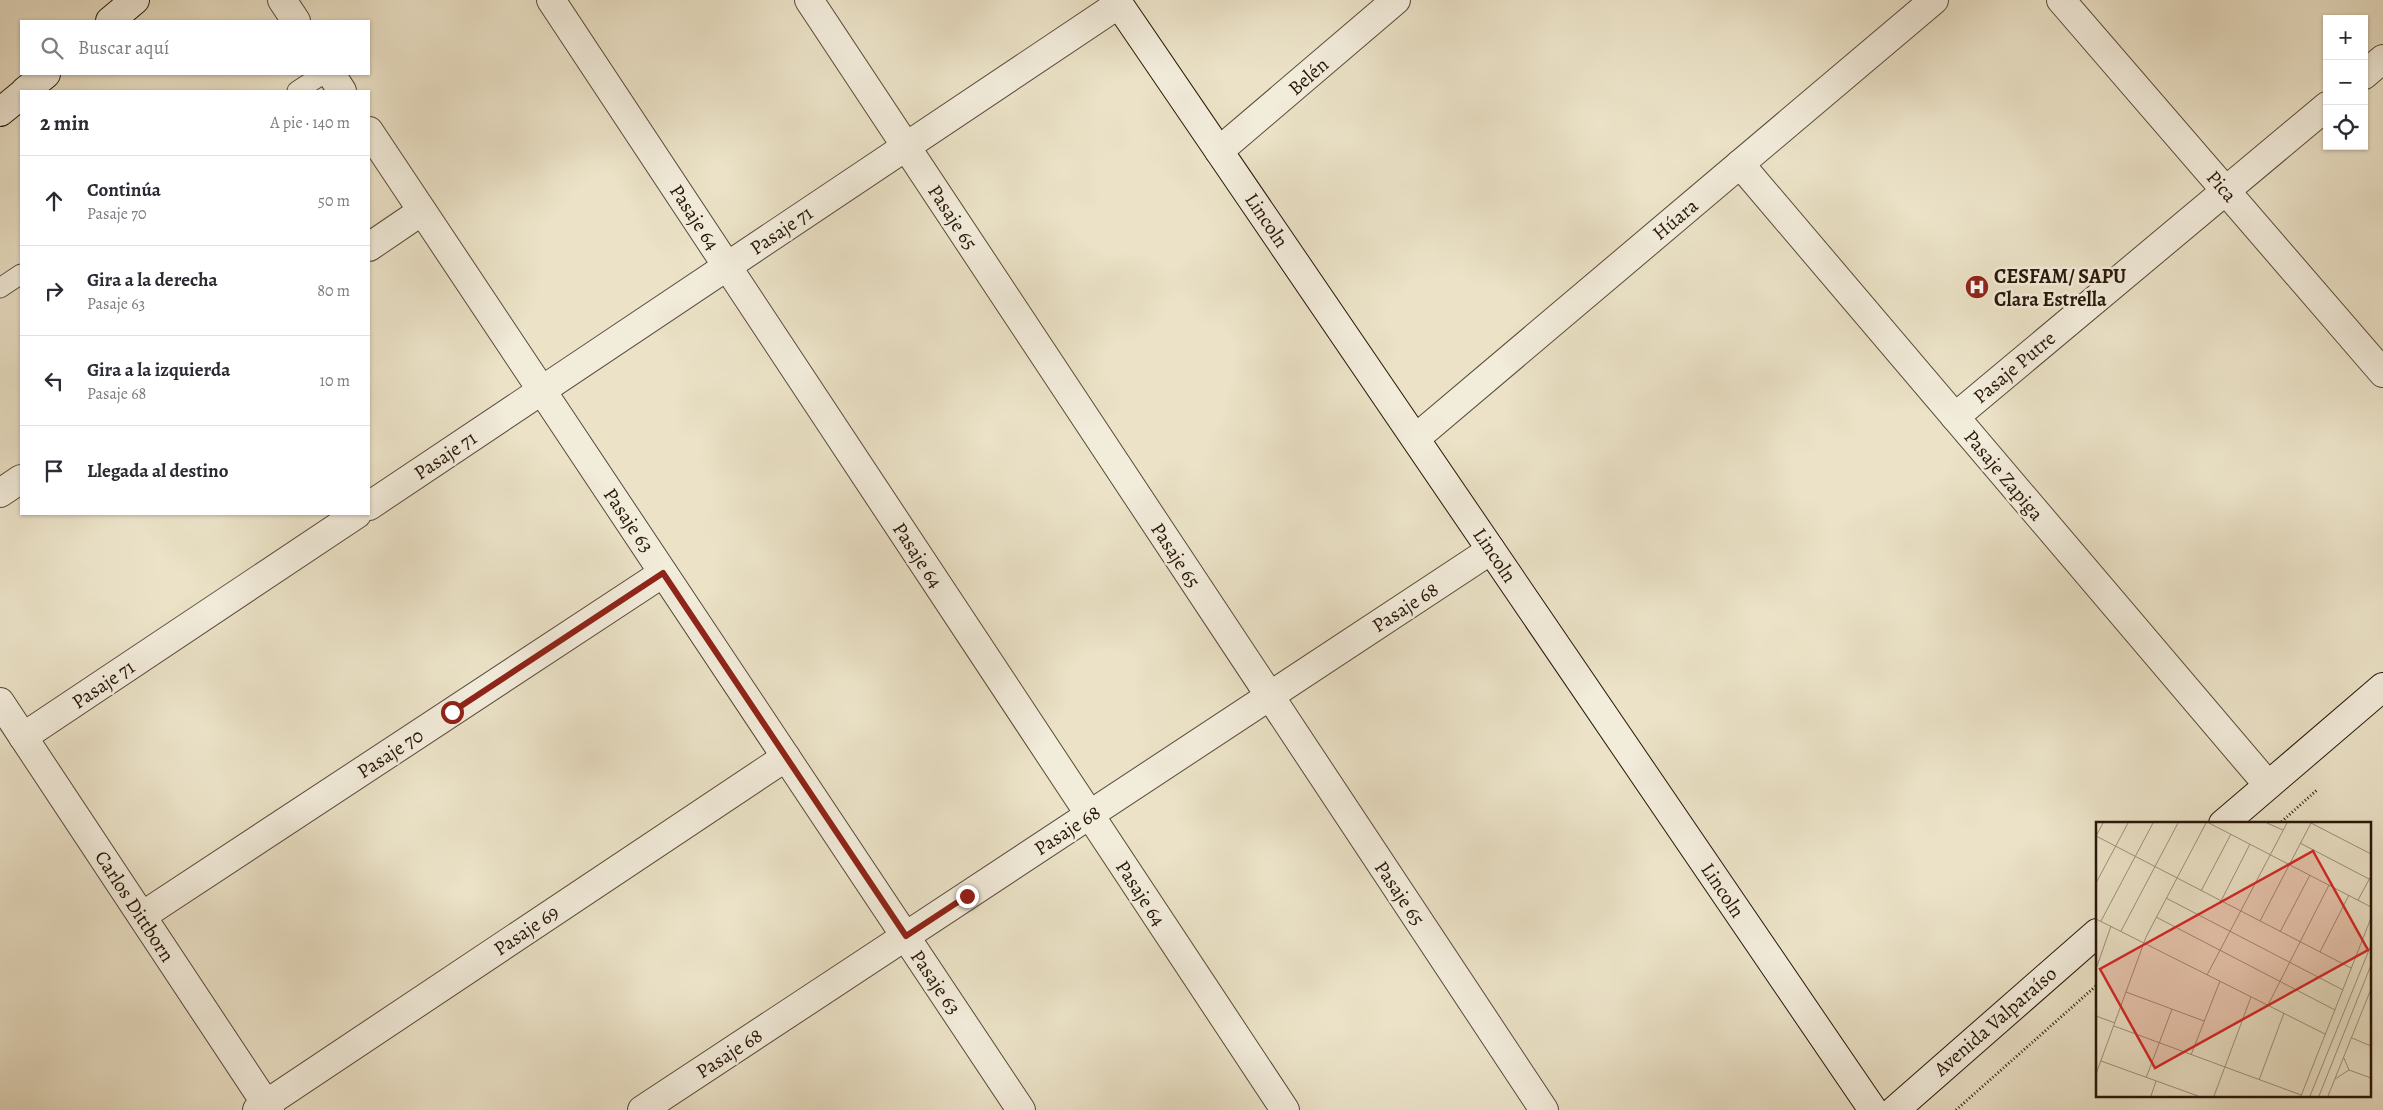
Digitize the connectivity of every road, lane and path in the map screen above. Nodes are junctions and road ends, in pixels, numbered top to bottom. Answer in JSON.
{"nodes":[{"id":1,"x":135,"y":0,"type":"edge"},
{"id":2,"x":282,"y":0,"type":"edge"},
{"id":3,"x":551,"y":0,"type":"edge"},
{"id":4,"x":809,"y":0,"type":"edge"},
{"id":5,"x":1396,"y":0,"type":"edge"},
{"id":6,"x":1934,"y":0,"type":"edge"},
{"id":7,"x":2061,"y":0,"type":"edge"},
{"id":8,"x":1118,"y":2,"type":"edge"},
{"id":9,"x":111,"y":20,"type":"edge"},
{"id":10,"x":295,"y":20,"type":"edge"},
{"id":11,"x":2383,"y":59,"type":"edge"},
{"id":12,"x":2368,"y":72,"type":"edge"},
{"id":13,"x":45,"y":75,"type":"edge"},
{"id":14,"x":321,"y":75,"type":"edge"},
{"id":15,"x":332,"y":75,"type":"edge"},
{"id":16,"x":26,"y":90,"type":"edge"},
{"id":17,"x":299,"y":90,"type":"edge"},
{"id":18,"x":341,"y":90,"type":"edge"},
{"id":19,"x":20,"y":96,"type":"edge"},
{"id":20,"x":2323,"y":109,"type":"edge"},
{"id":21,"x":0,"y":112,"type":"edge"},
{"id":22,"x":370,"y":133,"type":"edge"},
{"id":23,"x":906,"y":146,"type":"junction"},
{"id":24,"x":1219,"y":151,"type":"junction"},
{"id":25,"x":1740,"y":164,"type":"junction"},
{"id":26,"x":2226,"y":191,"type":"junction"},
{"id":27,"x":422,"y":211,"type":"junction"},
{"id":28,"x":370,"y":246,"type":"edge"},
{"id":29,"x":727,"y":266,"type":"junction"},
{"id":30,"x":20,"y":275,"type":"edge"},
{"id":31,"x":0,"y":288,"type":"edge"},
{"id":32,"x":2383,"y":373,"type":"edge"},
{"id":33,"x":542,"y":390,"type":"junction"},
{"id":34,"x":1955,"y":417,"type":"junction"},
{"id":35,"x":1416,"y":438,"type":"junction"},
{"id":36,"x":20,"y":480,"type":"edge"},
{"id":37,"x":0,"y":493,"type":"edge"},
{"id":38,"x":370,"y":505,"type":"edge"},
{"id":39,"x":356,"y":515,"type":"edge"},
{"id":40,"x":1491,"y":550,"type":"junction"},
{"id":41,"x":663,"y":573,"type":"junction"},
{"id":42,"x":2383,"y":687,"type":"edge"},
{"id":43,"x":1270,"y":696,"type":"junction"},
{"id":44,"x":0,"y":702,"type":"edge"},
{"id":45,"x":23,"y":737,"type":"junction"},
{"id":46,"x":786,"y":757,"type":"junction"},
{"id":47,"x":2268,"y":785,"type":"junction"},
{"id":48,"x":1090,"y":814,"type":"junction"},
{"id":49,"x":2225,"y":822,"type":"edge"},
{"id":50,"x":142,"y":916,"type":"junction"},
{"id":51,"x":2096,"y":934,"type":"edge"},
{"id":52,"x":906,"y":936,"type":"junction"},
{"id":53,"x":2096,"y":986,"type":"edge"},
{"id":54,"x":264,"y":1108,"type":"edge"},
{"id":55,"x":642,"y":1110,"type":"edge"},
{"id":56,"x":1021,"y":1110,"type":"edge"},
{"id":57,"x":1285,"y":1110,"type":"edge"},
{"id":58,"x":1544,"y":1110,"type":"edge"},
{"id":59,"x":1873,"y":1110,"type":"edge"},
{"id":60,"x":1895,"y":1110,"type":"edge"},
{"id":61,"x":1956,"y":1110,"type":"edge"}],
"edges":[{"from":1,"to":9,"type":"street"},
{"from":2,"to":10,"type":"street"},
{"from":3,"to":29,"type":"street","name":"Pasaje 64"},
{"from":4,"to":23,"type":"street","name":"Pasaje 65"},
{"from":5,"to":24,"type":"street","name":"Belén"},
{"from":6,"to":25,"type":"street","name":"Húara"},
{"from":7,"to":26,"type":"street","name":"Pica"},
{"from":8,"to":23,"type":"street","name":"Pasaje 71"},
{"from":8,"to":24,"type":"street","name":"Lincoln"},
{"from":11,"to":12,"type":"street"},
{"from":13,"to":16,"type":"street"},
{"from":14,"to":17,"type":"lane"},
{"from":15,"to":18,"type":"street"},
{"from":19,"to":21,"type":"street"},
{"from":20,"to":26,"type":"street","name":"Pasaje Putre"},
{"from":22,"to":27,"type":"street","name":"Pasaje 63"},
{"from":23,"to":29,"type":"street","name":"Pasaje 71"},
{"from":23,"to":43,"type":"street","name":"Pasaje 65"},
{"from":24,"to":35,"type":"street","name":"Lincoln"},
{"from":25,"to":34,"type":"street","name":"Pasaje Zapiga"},
{"from":25,"to":35,"type":"street","name":"Húara"},
{"from":26,"to":32,"type":"street","name":"Pica"},
{"from":26,"to":34,"type":"street","name":"Pasaje Putre"},
{"from":27,"to":28,"type":"street"},
{"from":27,"to":33,"type":"street","name":"Pasaje 63"},
{"from":29,"to":33,"type":"street","name":"Pasaje 71"},
{"from":29,"to":48,"type":"street","name":"Pasaje 64"},
{"from":30,"to":31,"type":"lane"},
{"from":33,"to":38,"type":"street","name":"Pasaje 71"},
{"from":33,"to":41,"type":"street","name":"Pasaje 63"},
{"from":34,"to":47,"type":"street","name":"Pasaje Zapiga"},
{"from":35,"to":40,"type":"street","name":"Lincoln"},
{"from":36,"to":37,"type":"street"},
{"from":39,"to":45,"type":"street","name":"Pasaje 71"},
{"from":40,"to":43,"type":"street","name":"Pasaje 68"},
{"from":40,"to":59,"type":"street","name":"Lincoln"},
{"from":41,"to":46,"type":"street","name":"Pasaje 63"},
{"from":41,"to":50,"type":"street","name":"Pasaje 70"},
{"from":42,"to":47,"type":"street"},
{"from":43,"to":48,"type":"street","name":"Pasaje 68"},
{"from":43,"to":58,"type":"street","name":"Pasaje 65"},
{"from":44,"to":45,"type":"street","name":"Carlos Dittborn"},
{"from":45,"to":50,"type":"street","name":"Carlos Dittborn"},
{"from":46,"to":52,"type":"street","name":"Pasaje 63"},
{"from":46,"to":54,"type":"street","name":"Pasaje 69"},
{"from":47,"to":49,"type":"street"},
{"from":48,"to":52,"type":"street","name":"Pasaje 68"},
{"from":48,"to":57,"type":"street","name":"Pasaje 64"},
{"from":50,"to":54,"type":"street","name":"Carlos Dittborn"},
{"from":51,"to":60,"type":"street","name":"Avenida Valparaíso"},
{"from":52,"to":55,"type":"street","name":"Pasaje 68"},
{"from":52,"to":56,"type":"street","name":"Pasaje 63"},
{"from":53,"to":61,"type":"path"}]}
